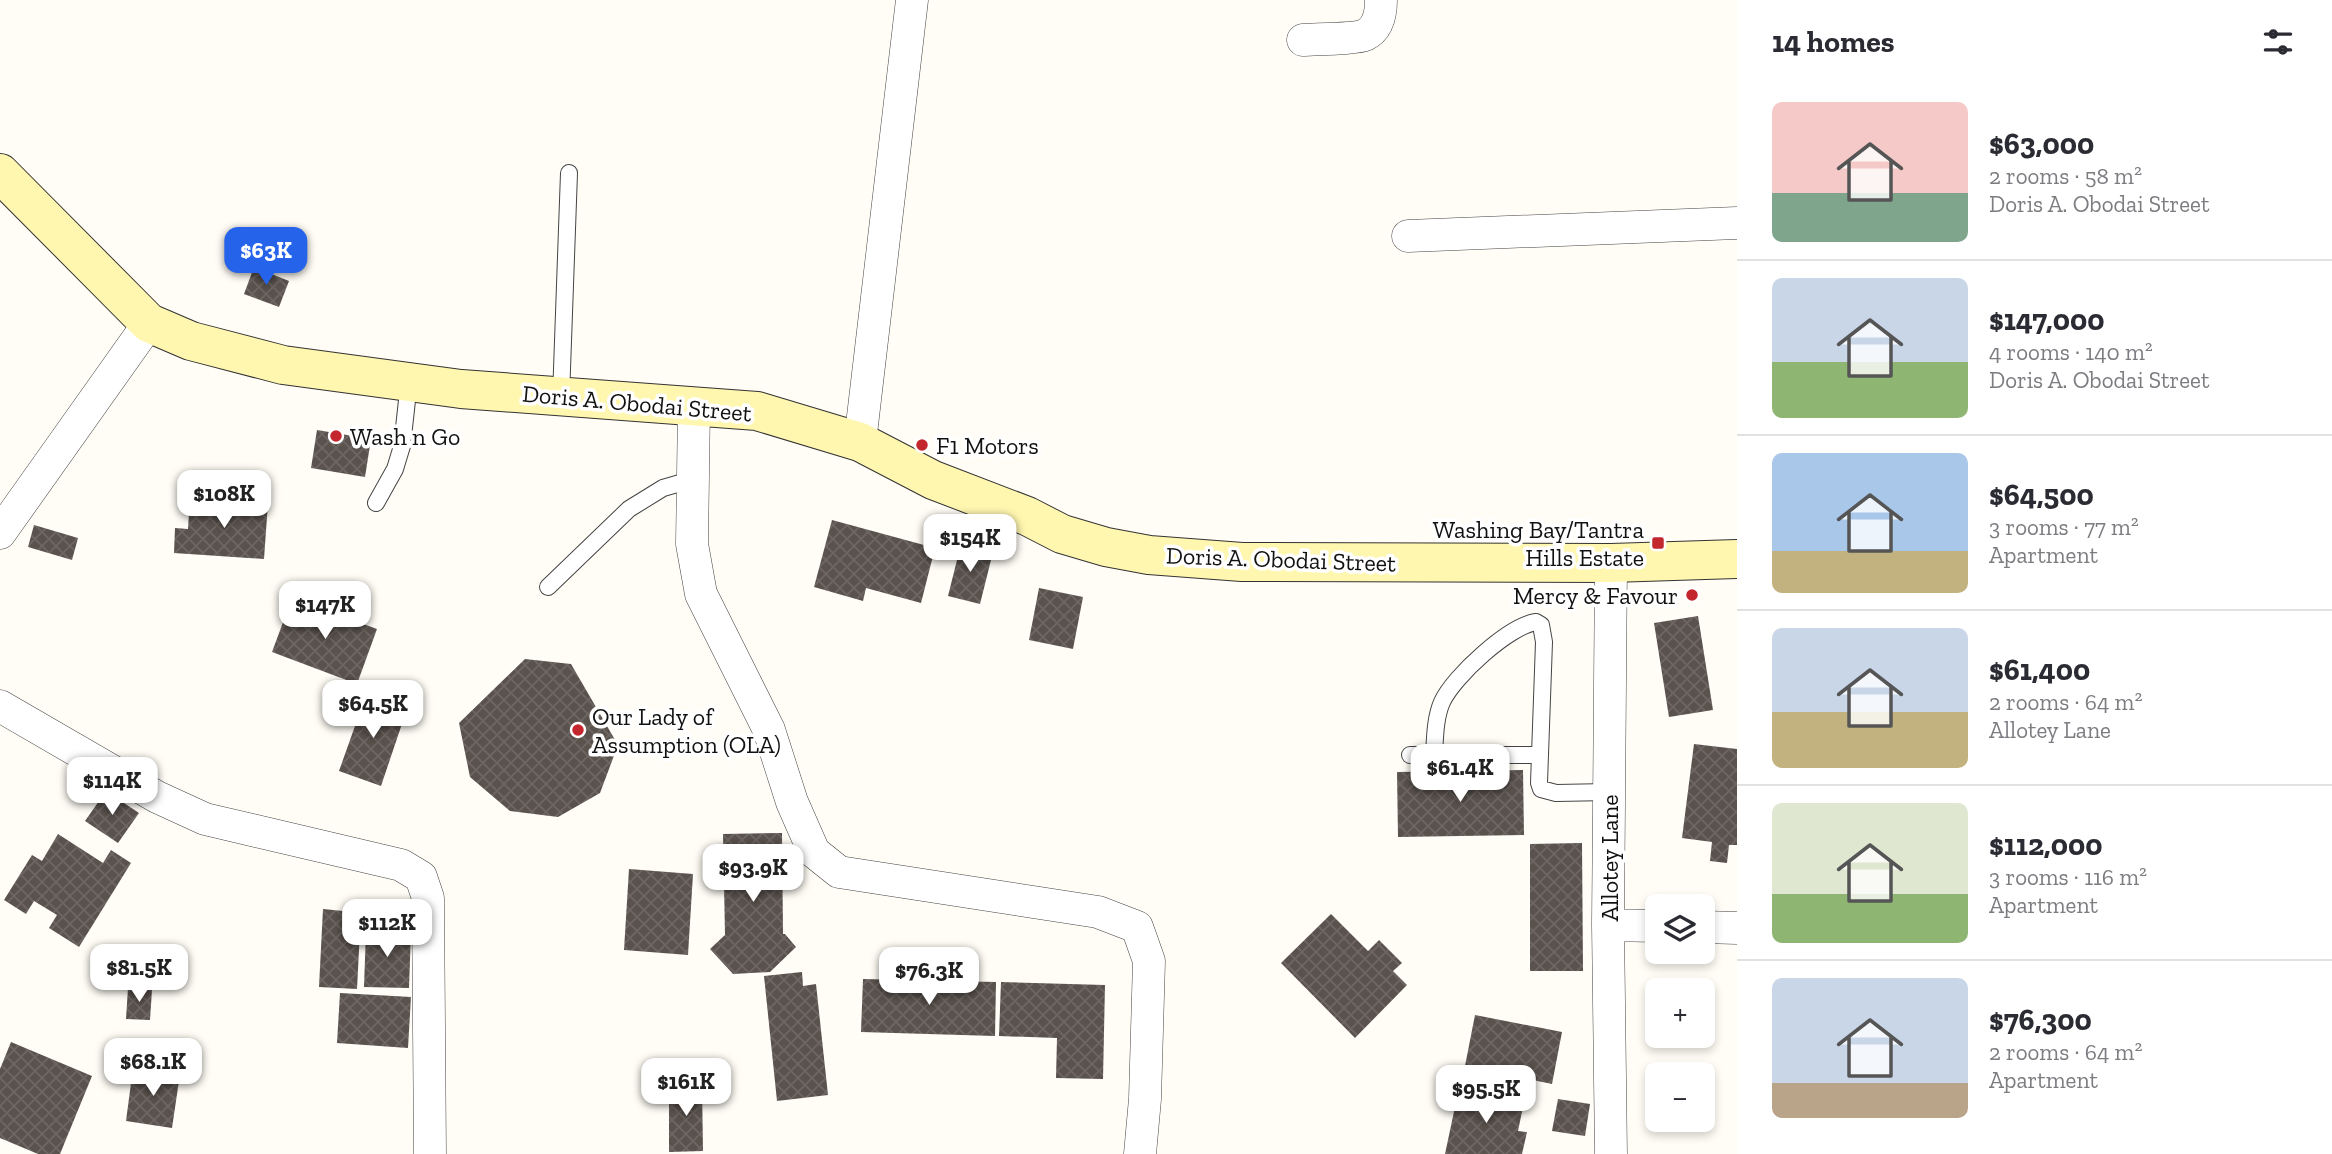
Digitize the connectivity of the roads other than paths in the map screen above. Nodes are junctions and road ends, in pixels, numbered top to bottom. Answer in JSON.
{"nodes":[{"id":1,"x":912,"y":0,"type":"edge"},
{"id":2,"x":1381,"y":0,"type":"edge"},
{"id":3,"x":1303,"y":40,"type":"dead end"},
{"id":4,"x":0,"y":173,"type":"edge"},
{"id":5,"x":569,"y":173,"type":"dead end"},
{"id":6,"x":1737,"y":223,"type":"edge"},
{"id":7,"x":1408,"y":236,"type":"dead end"},
{"id":8,"x":149,"y":323,"type":"junction"},
{"id":9,"x":409,"y":382,"type":"junction"},
{"id":10,"x":561,"y":397,"type":"junction"},
{"id":11,"x":694,"y":407,"type":"junction"},
{"id":12,"x":860,"y":442,"type":"junction"},
{"id":13,"x":694,"y":479,"type":"junction"},
{"id":14,"x":376,"y":503,"type":"dead end"},
{"id":15,"x":0,"y":533,"type":"edge"},
{"id":16,"x":1737,"y":559,"type":"edge"},
{"id":17,"x":1611,"y":562,"type":"junction"},
{"id":18,"x":548,"y":587,"type":"dead end"},
{"id":19,"x":0,"y":706,"type":"edge"},
{"id":20,"x":1410,"y":755,"type":"dead end"},
{"id":21,"x":1434,"y":755,"type":"junction"},
{"id":22,"x":1540,"y":755,"type":"junction"},
{"id":23,"x":1609,"y":792,"type":"junction"},
{"id":24,"x":1608,"y":925,"type":"junction"},
{"id":25,"x":1645,"y":926,"type":"edge"},
{"id":26,"x":1715,"y":927,"type":"edge"},
{"id":27,"x":1737,"y":928,"type":"edge"},
{"id":28,"x":430,"y":1154,"type":"edge"},
{"id":29,"x":1140,"y":1154,"type":"edge"},
{"id":30,"x":1611,"y":1154,"type":"edge"}],
"edges":[{"from":1,"to":12,"type":"street"},
{"from":2,"to":3,"type":"street"},
{"from":4,"to":8,"type":"street","name":"Doris A. Obodai Street"},
{"from":5,"to":10,"type":"lane"},
{"from":6,"to":7,"type":"street"},
{"from":8,"to":9,"type":"street","name":"Doris A. Obodai Street"},
{"from":8,"to":15,"type":"street"},
{"from":9,"to":10,"type":"street","name":"Doris A. Obodai Street"},
{"from":9,"to":14,"type":"lane"},
{"from":10,"to":11,"type":"street","name":"Doris A. Obodai Street"},
{"from":11,"to":12,"type":"street","name":"Doris A. Obodai Street"},
{"from":11,"to":13,"type":"street"},
{"from":12,"to":17,"type":"street","name":"Doris A. Obodai Street"},
{"from":13,"to":18,"type":"lane"},
{"from":13,"to":29,"type":"street"},
{"from":16,"to":17,"type":"street","name":"Doris A. Obodai Street"},
{"from":17,"to":23,"type":"street","name":"Allotey Lane"},
{"from":19,"to":28,"type":"street"},
{"from":20,"to":21,"type":"lane"},
{"from":21,"to":22,"type":"lane"},
{"from":21,"to":22,"type":"lane"},
{"from":22,"to":23,"type":"lane"},
{"from":23,"to":24,"type":"street","name":"Allotey Lane"},
{"from":24,"to":25,"type":"street"},
{"from":24,"to":30,"type":"street","name":"Allotey Lane"},
{"from":26,"to":27,"type":"street"}]}
